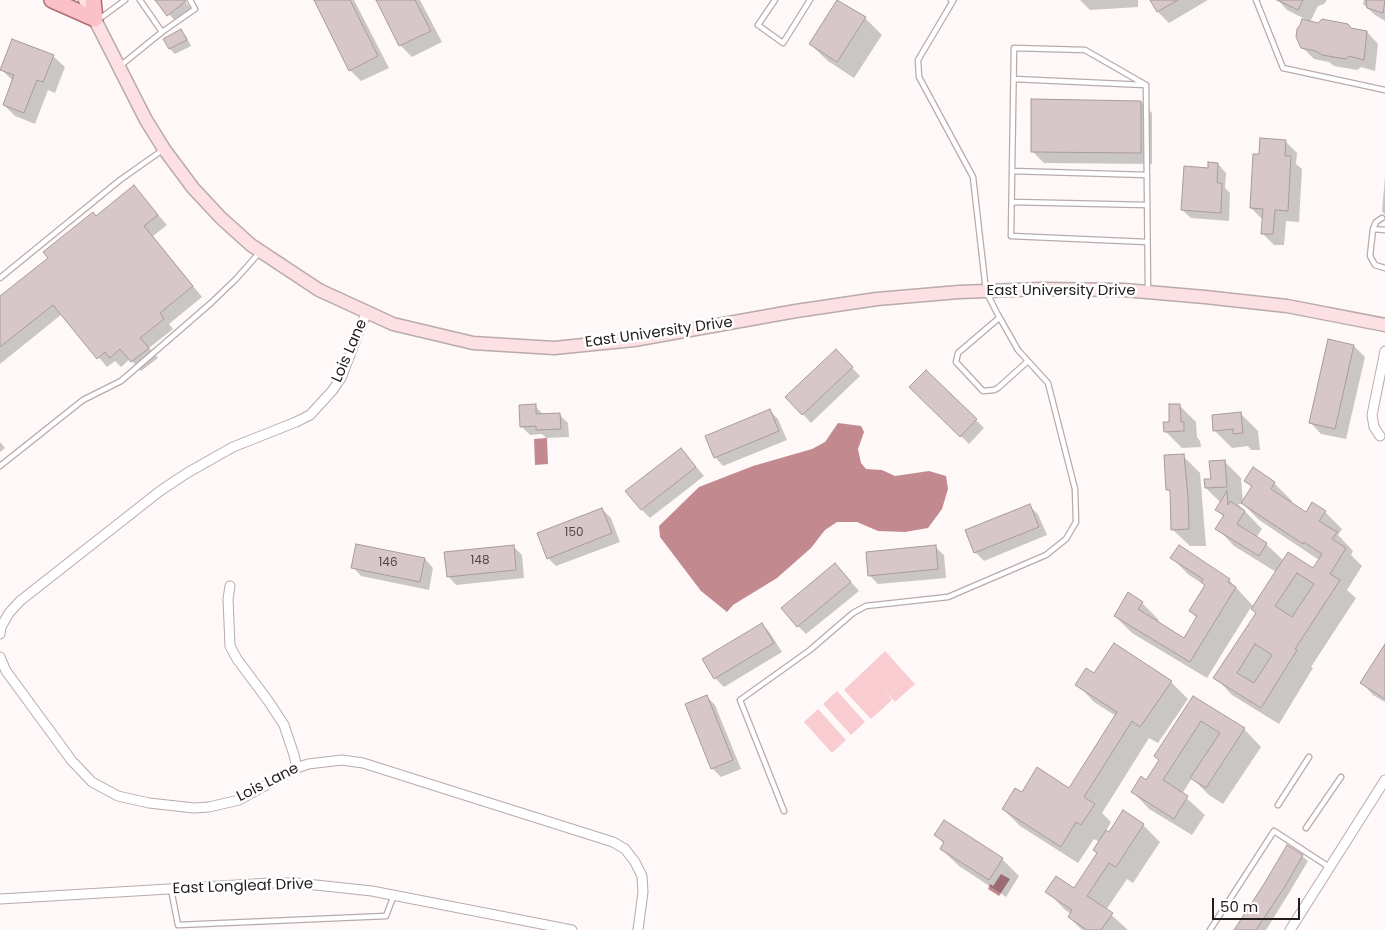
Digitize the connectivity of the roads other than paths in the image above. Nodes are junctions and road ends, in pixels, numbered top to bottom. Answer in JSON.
{"nodes":[{"id":1,"x":52,"y":0,"type":"edge"},
{"id":2,"x":85,"y":0,"type":"edge"},
{"id":3,"x":94,"y":0,"type":"edge"},
{"id":4,"x":125,"y":0,"type":"edge"},
{"id":5,"x":140,"y":0,"type":"edge"},
{"id":6,"x":190,"y":0,"type":"edge"},
{"id":7,"x":775,"y":0,"type":"edge"},
{"id":8,"x":810,"y":0,"type":"edge"},
{"id":9,"x":952,"y":0,"type":"edge"},
{"id":10,"x":1256,"y":0,"type":"edge"},
{"id":11,"x":95,"y":21,"type":"junction"},
{"id":12,"x":162,"y":32,"type":"junction"},
{"id":13,"x":119,"y":67,"type":"junction"},
{"id":14,"x":1014,"y":79,"type":"junction"},
{"id":15,"x":1146,"y":86,"type":"junction"},
{"id":16,"x":1385,"y":90,"type":"edge"},
{"id":17,"x":164,"y":149,"type":"junction"},
{"id":18,"x":1012,"y":171,"type":"junction"},
{"id":19,"x":1147,"y":175,"type":"junction"},
{"id":20,"x":1012,"y":202,"type":"junction"},
{"id":21,"x":1147,"y":205,"type":"junction"},
{"id":22,"x":1382,"y":218,"type":"dead end"},
{"id":23,"x":1373,"y":229,"type":"junction"},
{"id":24,"x":1385,"y":230,"type":"edge"},
{"id":25,"x":1148,"y":242,"type":"junction"},
{"id":26,"x":261,"y":251,"type":"junction"},
{"id":27,"x":1385,"y":268,"type":"edge"},
{"id":28,"x":0,"y":278,"type":"edge"},
{"id":29,"x":986,"y":291,"type":"junction"},
{"id":30,"x":1148,"y":292,"type":"junction"},
{"id":31,"x":367,"y":312,"type":"junction"},
{"id":32,"x":999,"y":318,"type":"junction"},
{"id":33,"x":1385,"y":325,"type":"edge"},
{"id":34,"x":1385,"y":351,"type":"edge"},
{"id":35,"x":1028,"y":361,"type":"junction"},
{"id":36,"x":1380,"y":436,"type":"dead end"},
{"id":37,"x":0,"y":466,"type":"edge"},
{"id":38,"x":230,"y":586,"type":"dead end"},
{"id":39,"x":0,"y":634,"type":"edge"},
{"id":40,"x":0,"y":657,"type":"edge"},
{"id":41,"x":1309,"y":757,"type":"dead end"},
{"id":42,"x":297,"y":768,"type":"junction"},
{"id":43,"x":1341,"y":777,"type":"dead end"},
{"id":44,"x":1385,"y":780,"type":"edge"},
{"id":45,"x":1278,"y":805,"type":"dead end"},
{"id":46,"x":784,"y":811,"type":"dead end"},
{"id":47,"x":1306,"y":828,"type":"dead end"},
{"id":48,"x":1330,"y":867,"type":"junction"},
{"id":49,"x":171,"y":888,"type":"junction"},
{"id":50,"x":394,"y":895,"type":"junction"},
{"id":51,"x":0,"y":898,"type":"edge"},
{"id":52,"x":572,"y":930,"type":"edge"},
{"id":53,"x":638,"y":930,"type":"edge"},
{"id":54,"x":1210,"y":930,"type":"edge"},
{"id":55,"x":1290,"y":930,"type":"edge"}],
"edges":[{"from":1,"to":11,"type":"main road"},
{"from":2,"to":11,"type":"main road","name":"East University Drive"},
{"from":3,"to":11,"type":"main road"},
{"from":4,"to":11,"type":"lane"},
{"from":5,"to":12,"type":"lane"},
{"from":6,"to":12,"type":"lane"},
{"from":7,"to":8,"type":"lane"},
{"from":9,"to":29,"type":"lane"},
{"from":10,"to":16,"type":"lane"},
{"from":11,"to":13,"type":"main road","name":"East University Drive"},
{"from":12,"to":13,"type":"lane"},
{"from":13,"to":17,"type":"main road","name":"East University Drive"},
{"from":14,"to":15,"type":"lane"},
{"from":14,"to":15,"type":"lane"},
{"from":14,"to":18,"type":"lane"},
{"from":15,"to":19,"type":"lane"},
{"from":17,"to":26,"type":"main road","name":"East University Drive"},
{"from":17,"to":28,"type":"lane"},
{"from":18,"to":19,"type":"lane"},
{"from":18,"to":20,"type":"lane"},
{"from":19,"to":21,"type":"lane"},
{"from":20,"to":21,"type":"lane"},
{"from":20,"to":25,"type":"lane"},
{"from":21,"to":25,"type":"lane"},
{"from":22,"to":23,"type":"lane"},
{"from":23,"to":24,"type":"lane"},
{"from":23,"to":27,"type":"lane"},
{"from":25,"to":30,"type":"lane"},
{"from":26,"to":31,"type":"main road","name":"East University Drive"},
{"from":26,"to":37,"type":"lane"},
{"from":29,"to":30,"type":"main road","name":"East University Drive"},
{"from":29,"to":31,"type":"main road","name":"East University Drive"},
{"from":29,"to":32,"type":"lane"},
{"from":30,"to":33,"type":"main road","name":"East University Drive"},
{"from":31,"to":39,"type":"street","name":"Lois Lane"},
{"from":32,"to":35,"type":"lane"},
{"from":32,"to":35,"type":"lane"},
{"from":34,"to":36,"type":"street"},
{"from":35,"to":46,"type":"lane"},
{"from":38,"to":42,"type":"street"},
{"from":40,"to":42,"type":"street","name":"Lois Lane"},
{"from":41,"to":45,"type":"lane"},
{"from":42,"to":53,"type":"street","name":"Lois Lane"},
{"from":43,"to":47,"type":"lane"},
{"from":44,"to":48,"type":"street"},
{"from":48,"to":54,"type":"lane"},
{"from":48,"to":55,"type":"street"},
{"from":49,"to":50,"type":"street","name":"East Longleaf Drive"},
{"from":49,"to":50,"type":"lane"},
{"from":49,"to":51,"type":"street","name":"East Longleaf Drive"},
{"from":50,"to":52,"type":"street","name":"East Longleaf Drive"}]}
